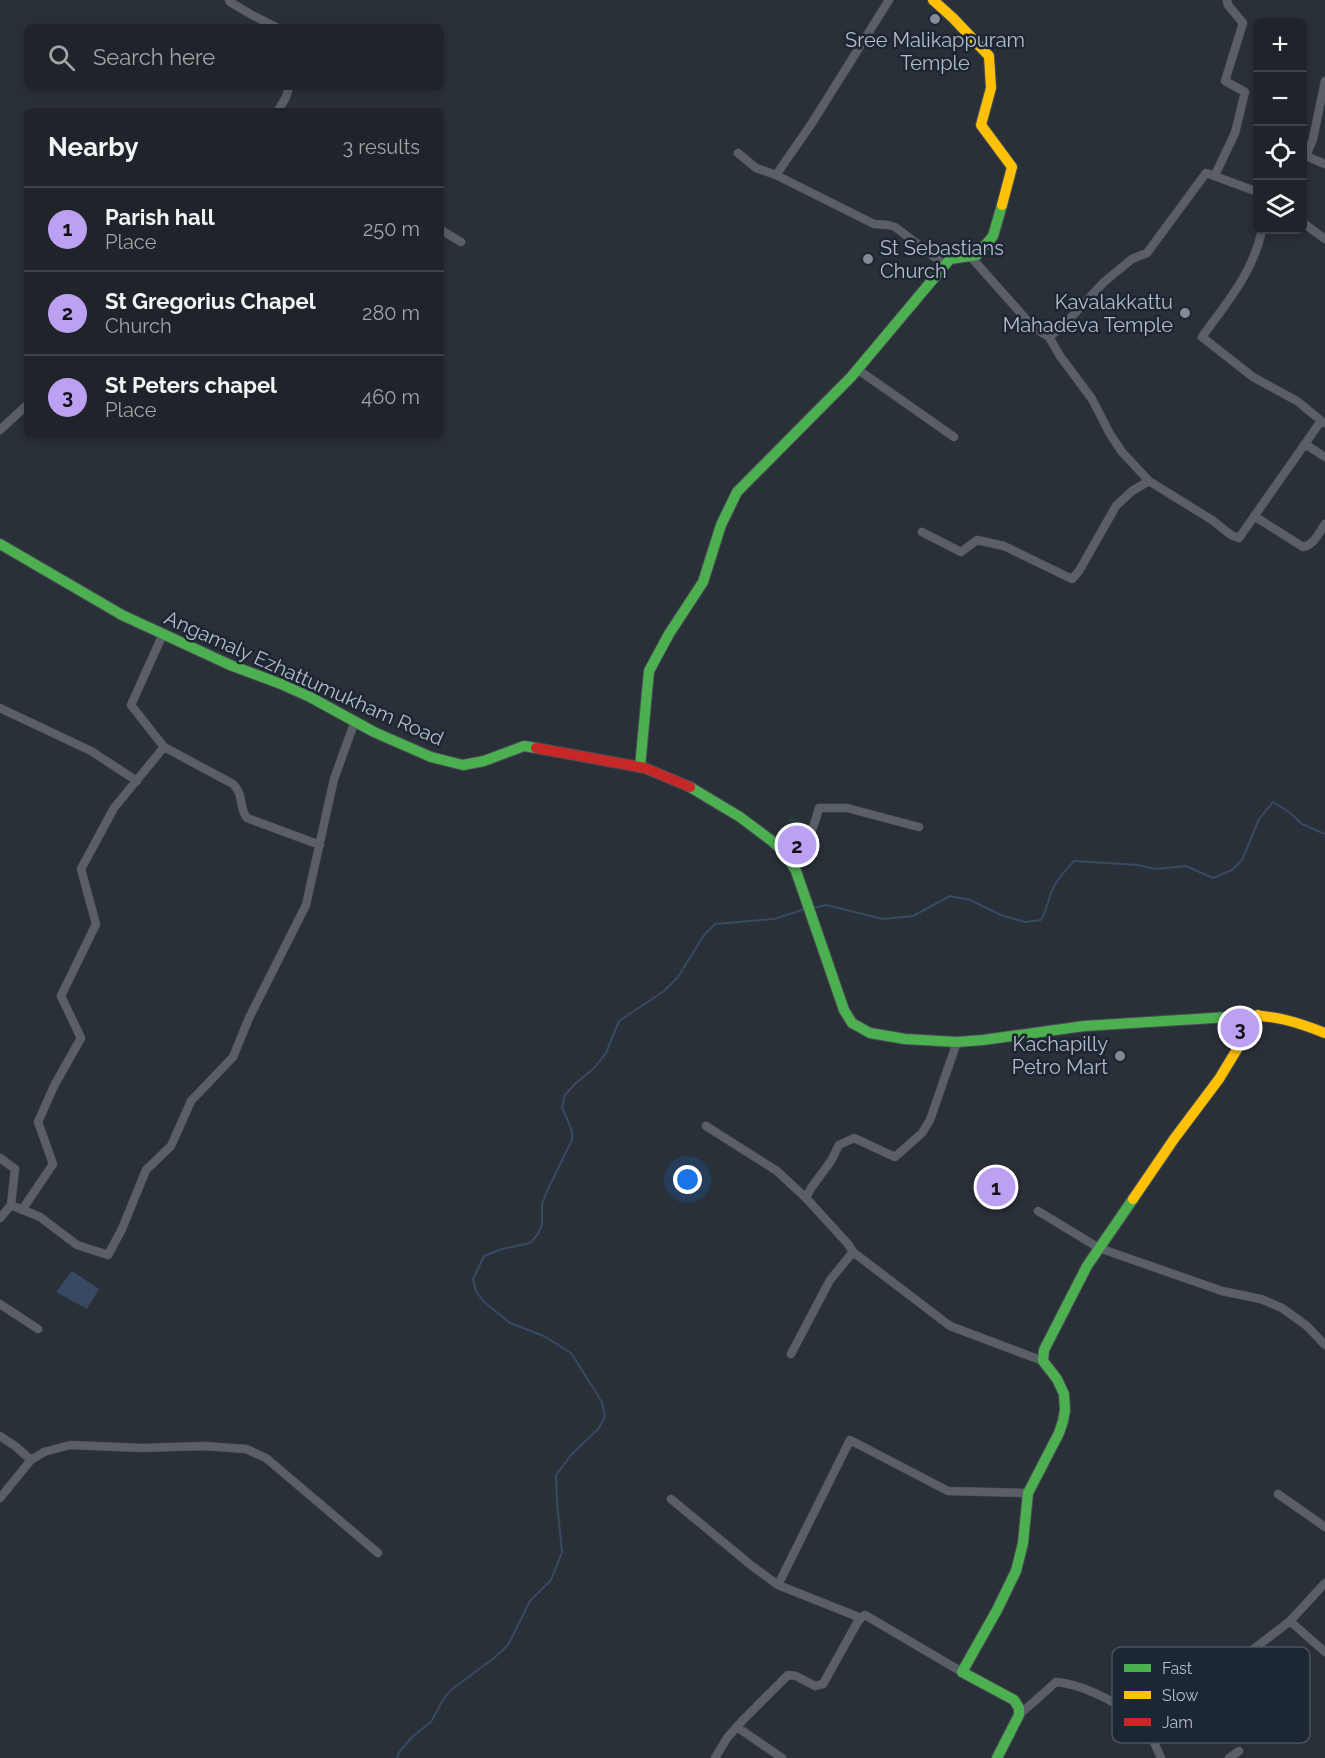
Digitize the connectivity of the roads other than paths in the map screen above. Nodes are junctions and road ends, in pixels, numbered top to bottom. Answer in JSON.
{"nodes":[{"id":1,"x":229,"y":0,"type":"edge"},
{"id":2,"x":889,"y":0,"type":"edge"},
{"id":3,"x":933,"y":0,"type":"edge"},
{"id":4,"x":1227,"y":0,"type":"edge"},
{"id":5,"x":270,"y":24,"type":"edge"},
{"id":6,"x":1325,"y":81,"type":"edge"},
{"id":7,"x":287,"y":90,"type":"edge"},
{"id":8,"x":280,"y":108,"type":"edge"},
{"id":9,"x":1307,"y":151,"type":"edge"},
{"id":10,"x":738,"y":153,"type":"dead end"},
{"id":11,"x":1307,"y":157,"type":"edge"},
{"id":12,"x":1325,"y":164,"type":"edge"},
{"id":13,"x":776,"y":175,"type":"junction"},
{"id":14,"x":1215,"y":175,"type":"junction"},
{"id":15,"x":1253,"y":190,"type":"edge"},
{"id":16,"x":1307,"y":226,"type":"edge"},
{"id":17,"x":444,"y":232,"type":"edge"},
{"id":18,"x":1261,"y":234,"type":"edge"},
{"id":19,"x":1325,"y":239,"type":"edge"},
{"id":20,"x":461,"y":242,"type":"dead end"},
{"id":21,"x":970,"y":256,"type":"junction"},
{"id":22,"x":945,"y":266,"type":"junction"},
{"id":23,"x":1049,"y":337,"type":"junction"},
{"id":24,"x":857,"y":369,"type":"junction"},
{"id":25,"x":24,"y":408,"type":"edge"},
{"id":26,"x":1323,"y":422,"type":"edge"},
{"id":27,"x":0,"y":430,"type":"edge"},
{"id":28,"x":954,"y":437,"type":"dead end"},
{"id":29,"x":1305,"y":444,"type":"junction"},
{"id":30,"x":1325,"y":457,"type":"edge"},
{"id":31,"x":1149,"y":482,"type":"junction"},
{"id":32,"x":1254,"y":516,"type":"junction"},
{"id":33,"x":1325,"y":524,"type":"edge"},
{"id":34,"x":922,"y":532,"type":"dead end"},
{"id":35,"x":0,"y":544,"type":"edge"},
{"id":36,"x":163,"y":634,"type":"junction"},
{"id":37,"x":0,"y":708,"type":"edge"},
{"id":38,"x":355,"y":721,"type":"junction"},
{"id":39,"x":164,"y":747,"type":"junction"},
{"id":40,"x":640,"y":767,"type":"junction"},
{"id":41,"x":137,"y":781,"type":"junction"},
{"id":42,"x":919,"y":826,"type":"dead end"},
{"id":43,"x":320,"y":845,"type":"junction"},
{"id":44,"x":792,"y":864,"type":"junction"},
{"id":45,"x":1258,"y":1015,"type":"junction"},
{"id":46,"x":1325,"y":1033,"type":"edge"},
{"id":47,"x":957,"y":1042,"type":"junction"},
{"id":48,"x":706,"y":1126,"type":"dead end"},
{"id":49,"x":0,"y":1158,"type":"edge"},
{"id":50,"x":806,"y":1198,"type":"junction"},
{"id":51,"x":11,"y":1205,"type":"junction"},
{"id":52,"x":22,"y":1210,"type":"junction"},
{"id":53,"x":1038,"y":1211,"type":"dead end"},
{"id":54,"x":0,"y":1218,"type":"edge"},
{"id":55,"x":1099,"y":1248,"type":"junction"},
{"id":56,"x":853,"y":1252,"type":"junction"},
{"id":57,"x":0,"y":1304,"type":"edge"},
{"id":58,"x":38,"y":1329,"type":"dead end"},
{"id":59,"x":1325,"y":1345,"type":"edge"},
{"id":60,"x":791,"y":1354,"type":"dead end"},
{"id":61,"x":1043,"y":1361,"type":"junction"},
{"id":62,"x":0,"y":1436,"type":"edge"},
{"id":63,"x":30,"y":1460,"type":"junction"},
{"id":64,"x":1028,"y":1493,"type":"junction"},
{"id":65,"x":1278,"y":1494,"type":"dead end"},
{"id":66,"x":0,"y":1498,"type":"edge"},
{"id":67,"x":671,"y":1499,"type":"dead end"},
{"id":68,"x":1325,"y":1527,"type":"edge"},
{"id":69,"x":378,"y":1552,"type":"dead end"},
{"id":70,"x":1325,"y":1583,"type":"edge"},
{"id":71,"x":778,"y":1585,"type":"junction"},
{"id":72,"x":861,"y":1618,"type":"junction"},
{"id":73,"x":1290,"y":1621,"type":"junction"},
{"id":74,"x":1256,"y":1647,"type":"edge"},
{"id":75,"x":1325,"y":1652,"type":"edge"},
{"id":76,"x":962,"y":1672,"type":"junction"},
{"id":77,"x":1112,"y":1702,"type":"edge"},
{"id":78,"x":1019,"y":1715,"type":"junction"},
{"id":79,"x":737,"y":1727,"type":"junction"},
{"id":80,"x":1154,"y":1743,"type":"edge"},
{"id":81,"x":1239,"y":1751,"type":"dead end"},
{"id":82,"x":715,"y":1758,"type":"edge"},
{"id":83,"x":782,"y":1758,"type":"edge"},
{"id":84,"x":997,"y":1758,"type":"edge"},
{"id":85,"x":1161,"y":1758,"type":"edge"},
{"id":86,"x":1229,"y":1758,"type":"edge"}],
"edges":[{"from":1,"to":5,"type":"street"},
{"from":2,"to":13,"type":"street"},
{"from":3,"to":21,"type":"street"},
{"from":4,"to":14,"type":"street"},
{"from":6,"to":9,"type":"street"},
{"from":7,"to":8,"type":"street"},
{"from":10,"to":13,"type":"street"},
{"from":11,"to":12,"type":"street"},
{"from":13,"to":22,"type":"street"},
{"from":14,"to":15,"type":"street"},
{"from":14,"to":23,"type":"street"},
{"from":16,"to":19,"type":"street"},
{"from":17,"to":20,"type":"street"},
{"from":18,"to":26,"type":"street"},
{"from":21,"to":22,"type":"street"},
{"from":21,"to":23,"type":"street"},
{"from":22,"to":24,"type":"street"},
{"from":23,"to":31,"type":"street"},
{"from":24,"to":28,"type":"street"},
{"from":24,"to":40,"type":"street"},
{"from":25,"to":27,"type":"street"},
{"from":26,"to":29,"type":"street"},
{"from":29,"to":30,"type":"street"},
{"from":29,"to":32,"type":"street"},
{"from":31,"to":32,"type":"street"},
{"from":31,"to":34,"type":"street"},
{"from":32,"to":33,"type":"street"},
{"from":35,"to":36,"type":"street","name":"Angamaly Ezhattumukham Road"},
{"from":36,"to":38,"type":"street","name":"Angamaly Ezhattumukham Road"},
{"from":36,"to":39,"type":"street"},
{"from":37,"to":41,"type":"street"},
{"from":38,"to":40,"type":"street","name":"Angamaly Ezhattumukham Road"},
{"from":38,"to":43,"type":"street"},
{"from":39,"to":41,"type":"street"},
{"from":39,"to":43,"type":"street"},
{"from":40,"to":44,"type":"street","name":"Angamaly Ezhattumukham Road"},
{"from":41,"to":52,"type":"street"},
{"from":42,"to":44,"type":"street"},
{"from":43,"to":52,"type":"street"},
{"from":44,"to":47,"type":"street","name":"Angamaly Ezhattumukham Road"},
{"from":45,"to":46,"type":"street","name":"Angamaly Ezhattumukham Road"},
{"from":45,"to":47,"type":"street","name":"Angamaly Ezhattumukham Road"},
{"from":45,"to":55,"type":"street"},
{"from":47,"to":50,"type":"street"},
{"from":48,"to":50,"type":"street"},
{"from":49,"to":51,"type":"street"},
{"from":50,"to":56,"type":"street"},
{"from":51,"to":52,"type":"street"},
{"from":51,"to":54,"type":"street"},
{"from":53,"to":55,"type":"street"},
{"from":55,"to":59,"type":"street"},
{"from":55,"to":61,"type":"street"},
{"from":56,"to":60,"type":"street"},
{"from":56,"to":61,"type":"street"},
{"from":57,"to":58,"type":"street"},
{"from":61,"to":64,"type":"street"},
{"from":62,"to":63,"type":"street"},
{"from":63,"to":66,"type":"street"},
{"from":63,"to":69,"type":"street"},
{"from":64,"to":71,"type":"street"},
{"from":64,"to":76,"type":"street"},
{"from":65,"to":68,"type":"street"},
{"from":67,"to":71,"type":"street"},
{"from":70,"to":73,"type":"street"},
{"from":71,"to":72,"type":"street"},
{"from":72,"to":76,"type":"street"},
{"from":72,"to":79,"type":"street"},
{"from":73,"to":74,"type":"street"},
{"from":73,"to":75,"type":"street"},
{"from":76,"to":78,"type":"street"},
{"from":77,"to":78,"type":"street"},
{"from":78,"to":84,"type":"street"},
{"from":79,"to":82,"type":"street"},
{"from":79,"to":83,"type":"street"},
{"from":80,"to":85,"type":"street"},
{"from":81,"to":86,"type":"street"}]}
